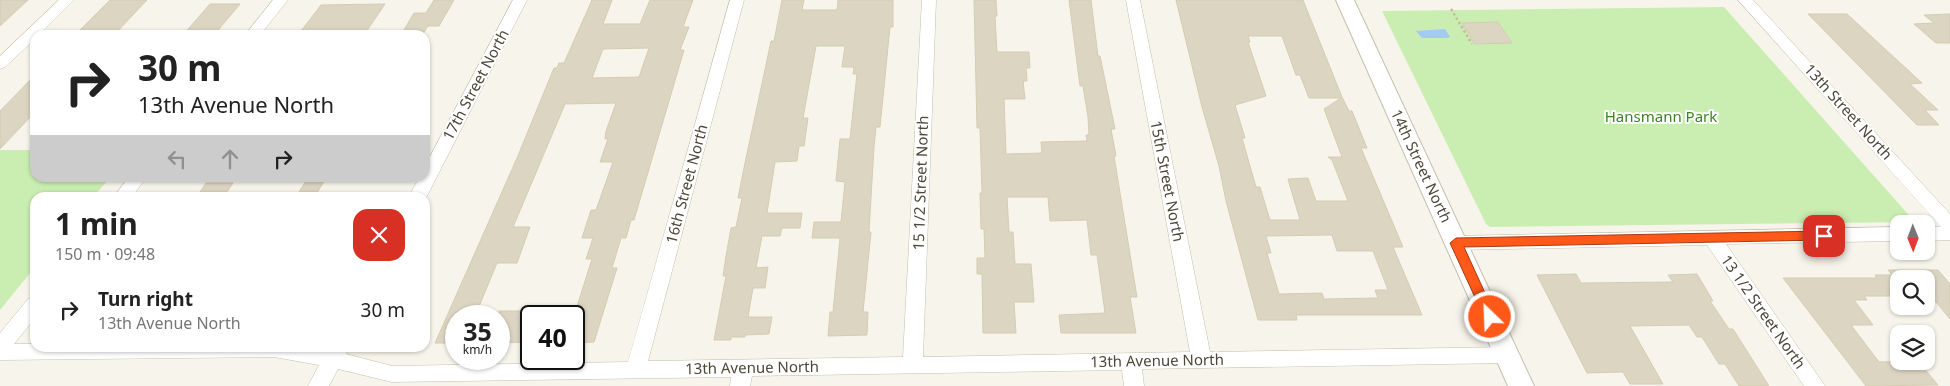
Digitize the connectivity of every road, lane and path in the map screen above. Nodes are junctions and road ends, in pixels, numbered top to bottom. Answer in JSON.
{"nodes":[{"id":1,"x":67,"y":0,"type":"edge"},
{"id":2,"x":280,"y":0,"type":"edge"},
{"id":3,"x":520,"y":0,"type":"edge"},
{"id":4,"x":737,"y":0,"type":"edge"},
{"id":5,"x":929,"y":0,"type":"edge"},
{"id":6,"x":1133,"y":0,"type":"edge"},
{"id":7,"x":1345,"y":0,"type":"edge"},
{"id":8,"x":1745,"y":0,"type":"edge"},
{"id":9,"x":1451,"y":9,"type":"dead end"},
{"id":10,"x":36,"y":30,"type":"edge"},
{"id":11,"x":256,"y":30,"type":"edge"},
{"id":12,"x":30,"y":35,"type":"edge"},
{"id":13,"x":1472,"y":44,"type":"dead end"},
{"id":14,"x":0,"y":64,"type":"edge"},
{"id":15,"x":430,"y":173,"type":"edge"},
{"id":16,"x":134,"y":182,"type":"edge"},
{"id":17,"x":126,"y":192,"type":"edge"},
{"id":18,"x":1950,"y":225,"type":"edge"},
{"id":19,"x":1890,"y":234,"type":"edge"},
{"id":20,"x":1935,"y":234,"type":"edge"},
{"id":21,"x":1950,"y":234,"type":"edge"},
{"id":22,"x":1712,"y":238,"type":"junction"},
{"id":23,"x":1456,"y":243,"type":"junction"},
{"id":24,"x":30,"y":310,"type":"edge"},
{"id":25,"x":0,"y":347,"type":"edge"},
{"id":26,"x":0,"y":352,"type":"edge"},
{"id":27,"x":30,"y":352,"type":"edge"},
{"id":28,"x":320,"y":352,"type":"edge"},
{"id":29,"x":335,"y":353,"type":"edge"},
{"id":30,"x":1507,"y":356,"type":"junction"},
{"id":31,"x":1202,"y":361,"type":"junction"},
{"id":32,"x":1131,"y":362,"type":"junction"},
{"id":33,"x":913,"y":365,"type":"junction"},
{"id":34,"x":636,"y":369,"type":"junction"},
{"id":35,"x":742,"y":377,"type":"edge"},
{"id":36,"x":318,"y":386,"type":"edge"},
{"id":37,"x":1134,"y":386,"type":"edge"},
{"id":38,"x":1522,"y":386,"type":"edge"},
{"id":39,"x":1815,"y":386,"type":"edge"}],
"edges":[{"from":1,"to":10,"type":"street"},
{"from":2,"to":11,"type":"street"},
{"from":3,"to":15,"type":"street","name":"17th Street North"},
{"from":4,"to":34,"type":"street","name":"16th Street North"},
{"from":5,"to":33,"type":"street","name":"15 1/2 Street North"},
{"from":6,"to":31,"type":"street","name":"15th Street North"},
{"from":7,"to":23,"type":"street","name":"14th Street North"},
{"from":8,"to":18,"type":"street","name":"13th Street North"},
{"from":9,"to":13,"type":"path"},
{"from":12,"to":14,"type":"street"},
{"from":16,"to":17,"type":"street"},
{"from":19,"to":22,"type":"street"},
{"from":20,"to":21,"type":"street"},
{"from":22,"to":23,"type":"street"},
{"from":22,"to":39,"type":"street","name":"13 1/2 Street North"},
{"from":23,"to":30,"type":"street","name":"14th Street North"},
{"from":24,"to":25,"type":"street"},
{"from":26,"to":27,"type":"street","name":"13th Avenue North"},
{"from":28,"to":29,"type":"street","name":"13th Avenue North"},
{"from":29,"to":34,"type":"street","name":"13th Avenue North"},
{"from":29,"to":36,"type":"street"},
{"from":30,"to":31,"type":"street","name":"13th Avenue North"},
{"from":30,"to":38,"type":"street","name":"14th Street North"},
{"from":31,"to":32,"type":"street","name":"13th Avenue North"},
{"from":32,"to":33,"type":"street","name":"13th Avenue North"},
{"from":32,"to":37,"type":"street"},
{"from":33,"to":35,"type":"street","name":"13th Avenue North"},
{"from":34,"to":35,"type":"street","name":"13th Avenue North"}]}
